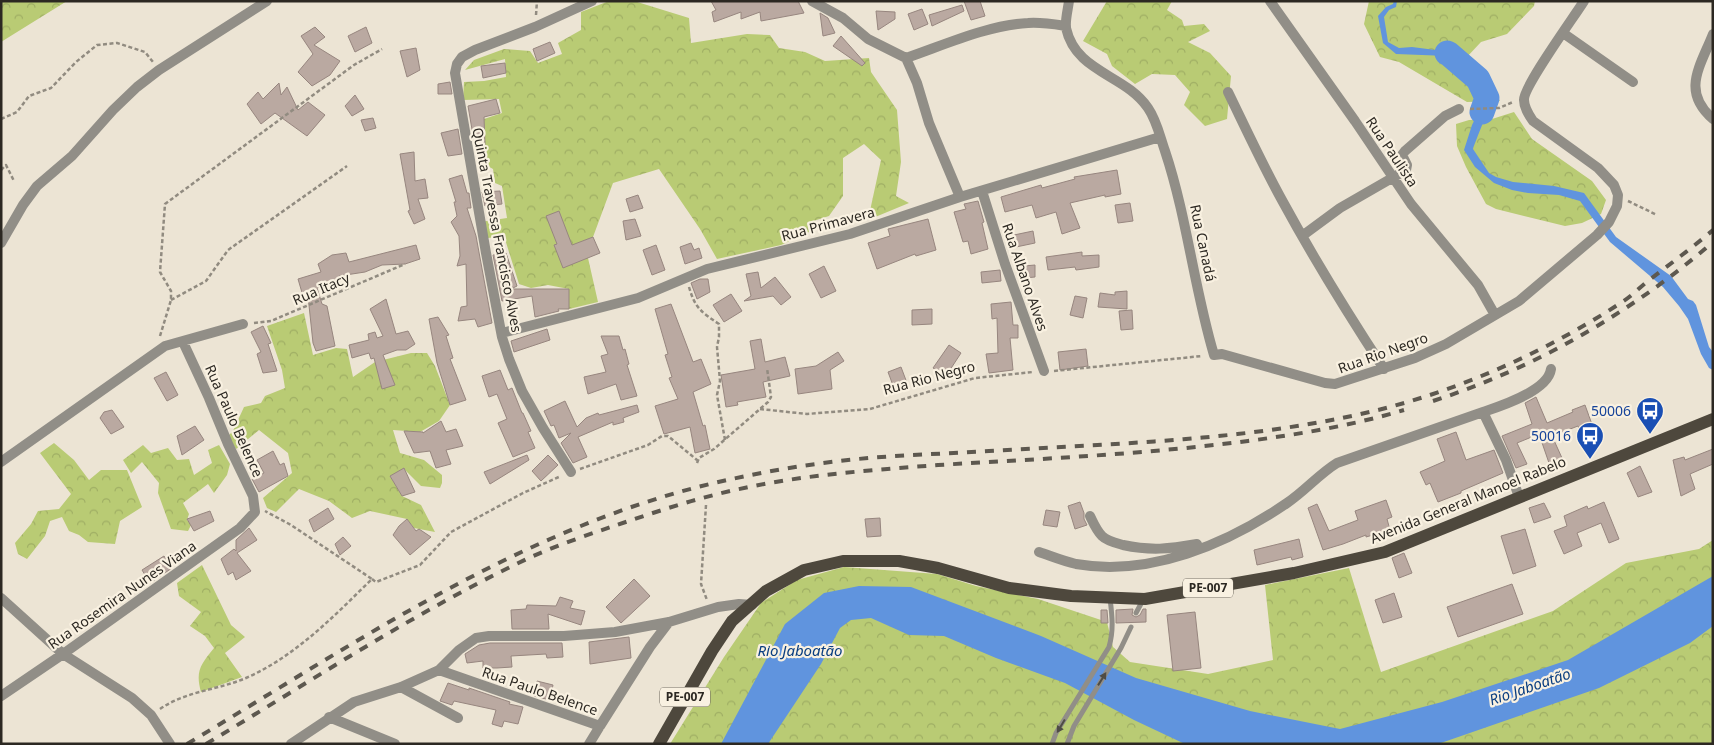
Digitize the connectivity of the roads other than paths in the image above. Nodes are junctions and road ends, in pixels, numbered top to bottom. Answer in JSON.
{"nodes":[{"id":1,"x":267,"y":1,"type":"edge"},
{"id":2,"x":592,"y":1,"type":"edge"},
{"id":3,"x":812,"y":1,"type":"edge"},
{"id":4,"x":1069,"y":1,"type":"edge"},
{"id":5,"x":1270,"y":1,"type":"edge"},
{"id":6,"x":1584,"y":1,"type":"edge"},
{"id":7,"x":1066,"y":26,"type":"junction"},
{"id":8,"x":1563,"y":34,"type":"junction"},
{"id":9,"x":1713,"y":34,"type":"edge"},
{"id":10,"x":906,"y":58,"type":"junction"},
{"id":11,"x":1633,"y":82,"type":"dead end"},
{"id":12,"x":1228,"y":92,"type":"dead end"},
{"id":13,"x":1458,"y":109,"type":"road end"},
{"id":14,"x":1713,"y":119,"type":"edge"},
{"id":15,"x":1160,"y":137,"type":"junction"},
{"id":16,"x":1394,"y":177,"type":"junction"},
{"id":17,"x":982,"y":190,"type":"junction"},
{"id":18,"x":960,"y":197,"type":"junction"},
{"id":19,"x":1302,"y":236,"type":"junction"},
{"id":20,"x":1,"y":243,"type":"edge"},
{"id":21,"x":1494,"y":315,"type":"junction"},
{"id":22,"x":243,"y":324,"type":"road end"},
{"id":23,"x":502,"y":333,"type":"junction"},
{"id":24,"x":183,"y":342,"type":"junction"},
{"id":25,"x":1214,"y":355,"type":"joint"},
{"id":26,"x":1384,"y":369,"type":"junction"},
{"id":27,"x":1551,"y":369,"type":"dead end"},
{"id":28,"x":1044,"y":371,"type":"road end"},
{"id":29,"x":1483,"y":412,"type":"junction"},
{"id":30,"x":1713,"y":419,"type":"edge"},
{"id":31,"x":1,"y":462,"type":"edge"},
{"id":32,"x":571,"y":472,"type":"road end"},
{"id":33,"x":1519,"y":497,"type":"junction"},
{"id":34,"x":255,"y":509,"type":"joint"},
{"id":35,"x":1090,"y":516,"type":"dead end"},
{"id":36,"x":1223,"y":540,"type":"junction"},
{"id":37,"x":1039,"y":552,"type":"dead end"},
{"id":38,"x":1,"y":598,"type":"edge"},
{"id":39,"x":1110,"y":598,"type":"junction"},
{"id":40,"x":1145,"y":599,"type":"junction"},
{"id":41,"x":752,"y":605,"type":"junction"},
{"id":42,"x":1136,"y":613,"type":"dead end"},
{"id":43,"x":669,"y":622,"type":"junction"},
{"id":44,"x":1131,"y":627,"type":"dead end"},
{"id":45,"x":63,"y":654,"type":"junction"},
{"id":46,"x":439,"y":670,"type":"junction"},
{"id":47,"x":401,"y":687,"type":"junction"},
{"id":48,"x":1,"y":696,"type":"edge"},
{"id":49,"x":329,"y":717,"type":"junction"},
{"id":50,"x":458,"y":718,"type":"dead end"},
{"id":51,"x":600,"y":726,"type":"junction"},
{"id":52,"x":170,"y":744,"type":"edge"},
{"id":53,"x":291,"y":744,"type":"edge"},
{"id":54,"x":395,"y":744,"type":"edge"},
{"id":55,"x":589,"y":744,"type":"edge"},
{"id":56,"x":659,"y":744,"type":"edge"},
{"id":57,"x":1052,"y":744,"type":"edge"},
{"id":58,"x":1067,"y":744,"type":"edge"}],
"edges":[{"from":1,"to":20,"type":"street"},
{"from":2,"to":23,"type":"street","name":"Quinta Travessa Francisco Alves"},
{"from":3,"to":10,"type":"street"},
{"from":4,"to":7,"type":"street"},
{"from":5,"to":16,"type":"street","name":"Rua Paulista"},
{"from":6,"to":8,"type":"street"},
{"from":7,"to":10,"type":"street"},
{"from":7,"to":15,"type":"street","name":"Rua Canadá"},
{"from":8,"to":11,"type":"street"},
{"from":8,"to":21,"type":"street","name":"Rua Rio Negro"},
{"from":9,"to":14,"type":"street"},
{"from":10,"to":18,"type":"street"},
{"from":12,"to":19,"type":"street"},
{"from":13,"to":16,"type":"street"},
{"from":15,"to":17,"type":"street","name":"Rua Primavera"},
{"from":15,"to":25,"type":"street","name":"Rua Canadá"},
{"from":16,"to":19,"type":"street"},
{"from":16,"to":21,"type":"street","name":"Rua Paulista"},
{"from":17,"to":18,"type":"street","name":"Rua Primavera"},
{"from":17,"to":28,"type":"street","name":"Rua Albano Alves"},
{"from":18,"to":23,"type":"street","name":"Rua Primavera"},
{"from":19,"to":26,"type":"street"},
{"from":21,"to":26,"type":"street","name":"Rua Rio Negro"},
{"from":22,"to":24,"type":"street"},
{"from":23,"to":32,"type":"street","name":"Quinta Travessa Francisco Alves"},
{"from":24,"to":31,"type":"street"},
{"from":24,"to":34,"type":"street","name":"Rua Paulo Belence"},
{"from":25,"to":26,"type":"street","name":"Rua Rio Negro"},
{"from":27,"to":29,"type":"street"},
{"from":29,"to":33,"type":"street"},
{"from":29,"to":36,"type":"street"},
{"from":30,"to":33,"type":"main road","name":"Avenida General Manoel Rabelo","number":"PE-007"},
{"from":33,"to":40,"type":"main road","name":"Avenida General Manoel Rabelo","number":"PE-007"},
{"from":34,"to":45,"type":"street","name":"Rua Rosemira Nunes Viana"},
{"from":35,"to":36,"type":"street"},
{"from":36,"to":37,"type":"street"},
{"from":38,"to":45,"type":"street"},
{"from":39,"to":40,"type":"main road","name":"Avenida General Manoel Rabelo","number":"PE-007"},
{"from":39,"to":41,"type":"main road","name":"Avenida General Manoel Rabelo","number":"PE-007"},
{"from":39,"to":57,"type":"lane","one_way":true},
{"from":40,"to":42,"type":"lane"},
{"from":41,"to":43,"type":"street"},
{"from":41,"to":56,"type":"main road","name":"Avenida General Manoel Rabelo","number":"PE-007"},
{"from":43,"to":46,"type":"street"},
{"from":43,"to":51,"type":"street","name":"Rua Paulo Belence"},
{"from":58,"to":44,"type":"lane","one_way":true},
{"from":45,"to":48,"type":"street","name":"Rua Rosemira Nunes Viana"},
{"from":45,"to":52,"type":"street"},
{"from":46,"to":47,"type":"street"},
{"from":46,"to":51,"type":"street","name":"Rua Paulo Belence"},
{"from":47,"to":49,"type":"street"},
{"from":47,"to":50,"type":"street"},
{"from":49,"to":53,"type":"street"},
{"from":49,"to":54,"type":"street"},
{"from":51,"to":55,"type":"street"}]}
